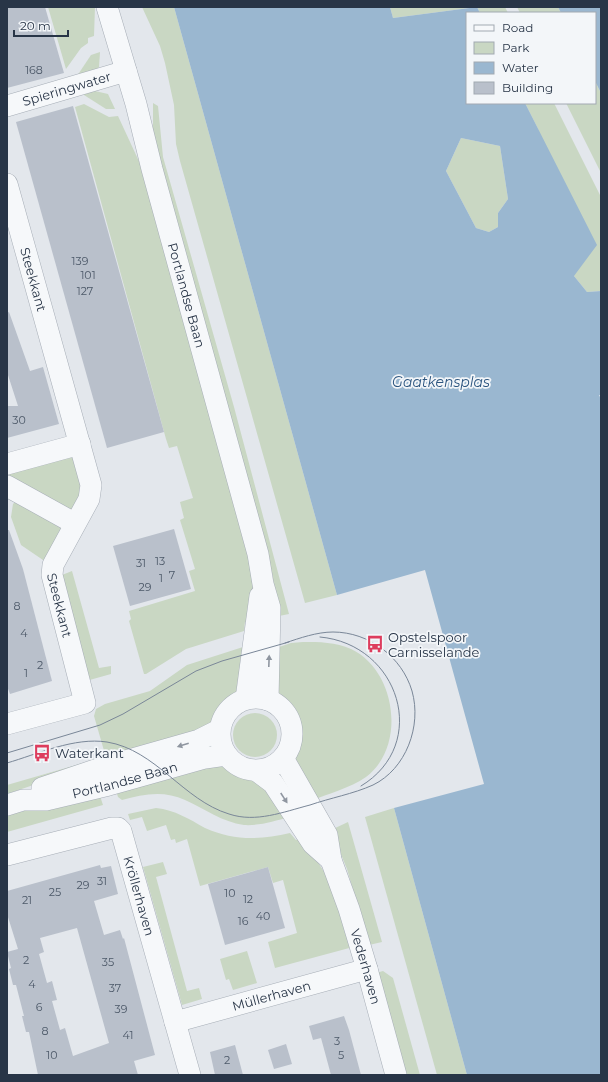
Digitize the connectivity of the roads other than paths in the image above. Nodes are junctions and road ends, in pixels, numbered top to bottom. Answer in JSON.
{"nodes":[{"id":1,"x":106,"y":7,"type":"edge"},
{"id":2,"x":126,"y":71,"type":"junction"},
{"id":3,"x":7,"y":106,"type":"edge"},
{"id":4,"x":7,"y":184,"type":"edge"},
{"id":5,"x":80,"y":444,"type":"junction"},
{"id":6,"x":7,"y":464,"type":"edge"},
{"id":7,"x":7,"y":486,"type":"edge"},
{"id":8,"x":74,"y":523,"type":"junction"},
{"id":9,"x":263,"y":584,"type":"junction"},
{"id":10,"x":246,"y":699,"type":"junction"},
{"id":11,"x":268,"y":700,"type":"junction"},
{"id":12,"x":7,"y":724,"type":"edge"},
{"id":13,"x":219,"y":730,"type":"junction"},
{"id":14,"x":226,"y":755,"type":"junction"},
{"id":15,"x":283,"y":758,"type":"junction"},
{"id":16,"x":257,"y":771,"type":"junction"},
{"id":17,"x":15,"y":803,"type":"edge"},
{"id":18,"x":7,"y":855,"type":"edge"},
{"id":19,"x":331,"y":860,"type":"junction"},
{"id":20,"x":367,"y":969,"type":"junction"},
{"id":21,"x":175,"y":1022,"type":"junction"},
{"id":22,"x":190,"y":1075,"type":"edge"},
{"id":23,"x":396,"y":1075,"type":"edge"}],
"edges":[{"from":1,"to":2,"type":"street","name":"Portlandse Baan"},
{"from":2,"to":3,"type":"street","name":"Spieringwater"},
{"from":2,"to":9,"type":"street","name":"Portlandse Baan"},
{"from":4,"to":5,"type":"street","name":"Steekkant"},
{"from":5,"to":6,"type":"street"},
{"from":5,"to":8,"type":"street","name":"Steekkant"},
{"from":7,"to":8,"type":"street"},
{"from":8,"to":12,"type":"street","name":"Steekkant"},
{"from":9,"to":10,"type":"street","name":"Portlandse Baan"},
{"from":11,"to":9,"type":"street","name":"Portlandse Baan","one_way":true},
{"from":10,"to":11,"type":"street"},
{"from":10,"to":13,"type":"street"},
{"from":11,"to":15,"type":"street"},
{"from":13,"to":14,"type":"street"},
{"from":13,"to":17,"type":"street","name":"Portlandse Baan","one_way":true},
{"from":14,"to":16,"type":"street"},
{"from":14,"to":17,"type":"street","name":"Portlandse Baan"},
{"from":15,"to":16,"type":"street"},
{"from":15,"to":19,"type":"street","name":"Vederhaven"},
{"from":16,"to":19,"type":"street","name":"Vederhaven","one_way":true},
{"from":18,"to":21,"type":"street","name":"Kröllerhaven"},
{"from":19,"to":20,"type":"street","name":"Vederhaven"},
{"from":20,"to":21,"type":"street","name":"Müllerhaven"},
{"from":20,"to":23,"type":"street","name":"Vederhaven"},
{"from":21,"to":22,"type":"street","name":"Kröllerhaven"}]}
